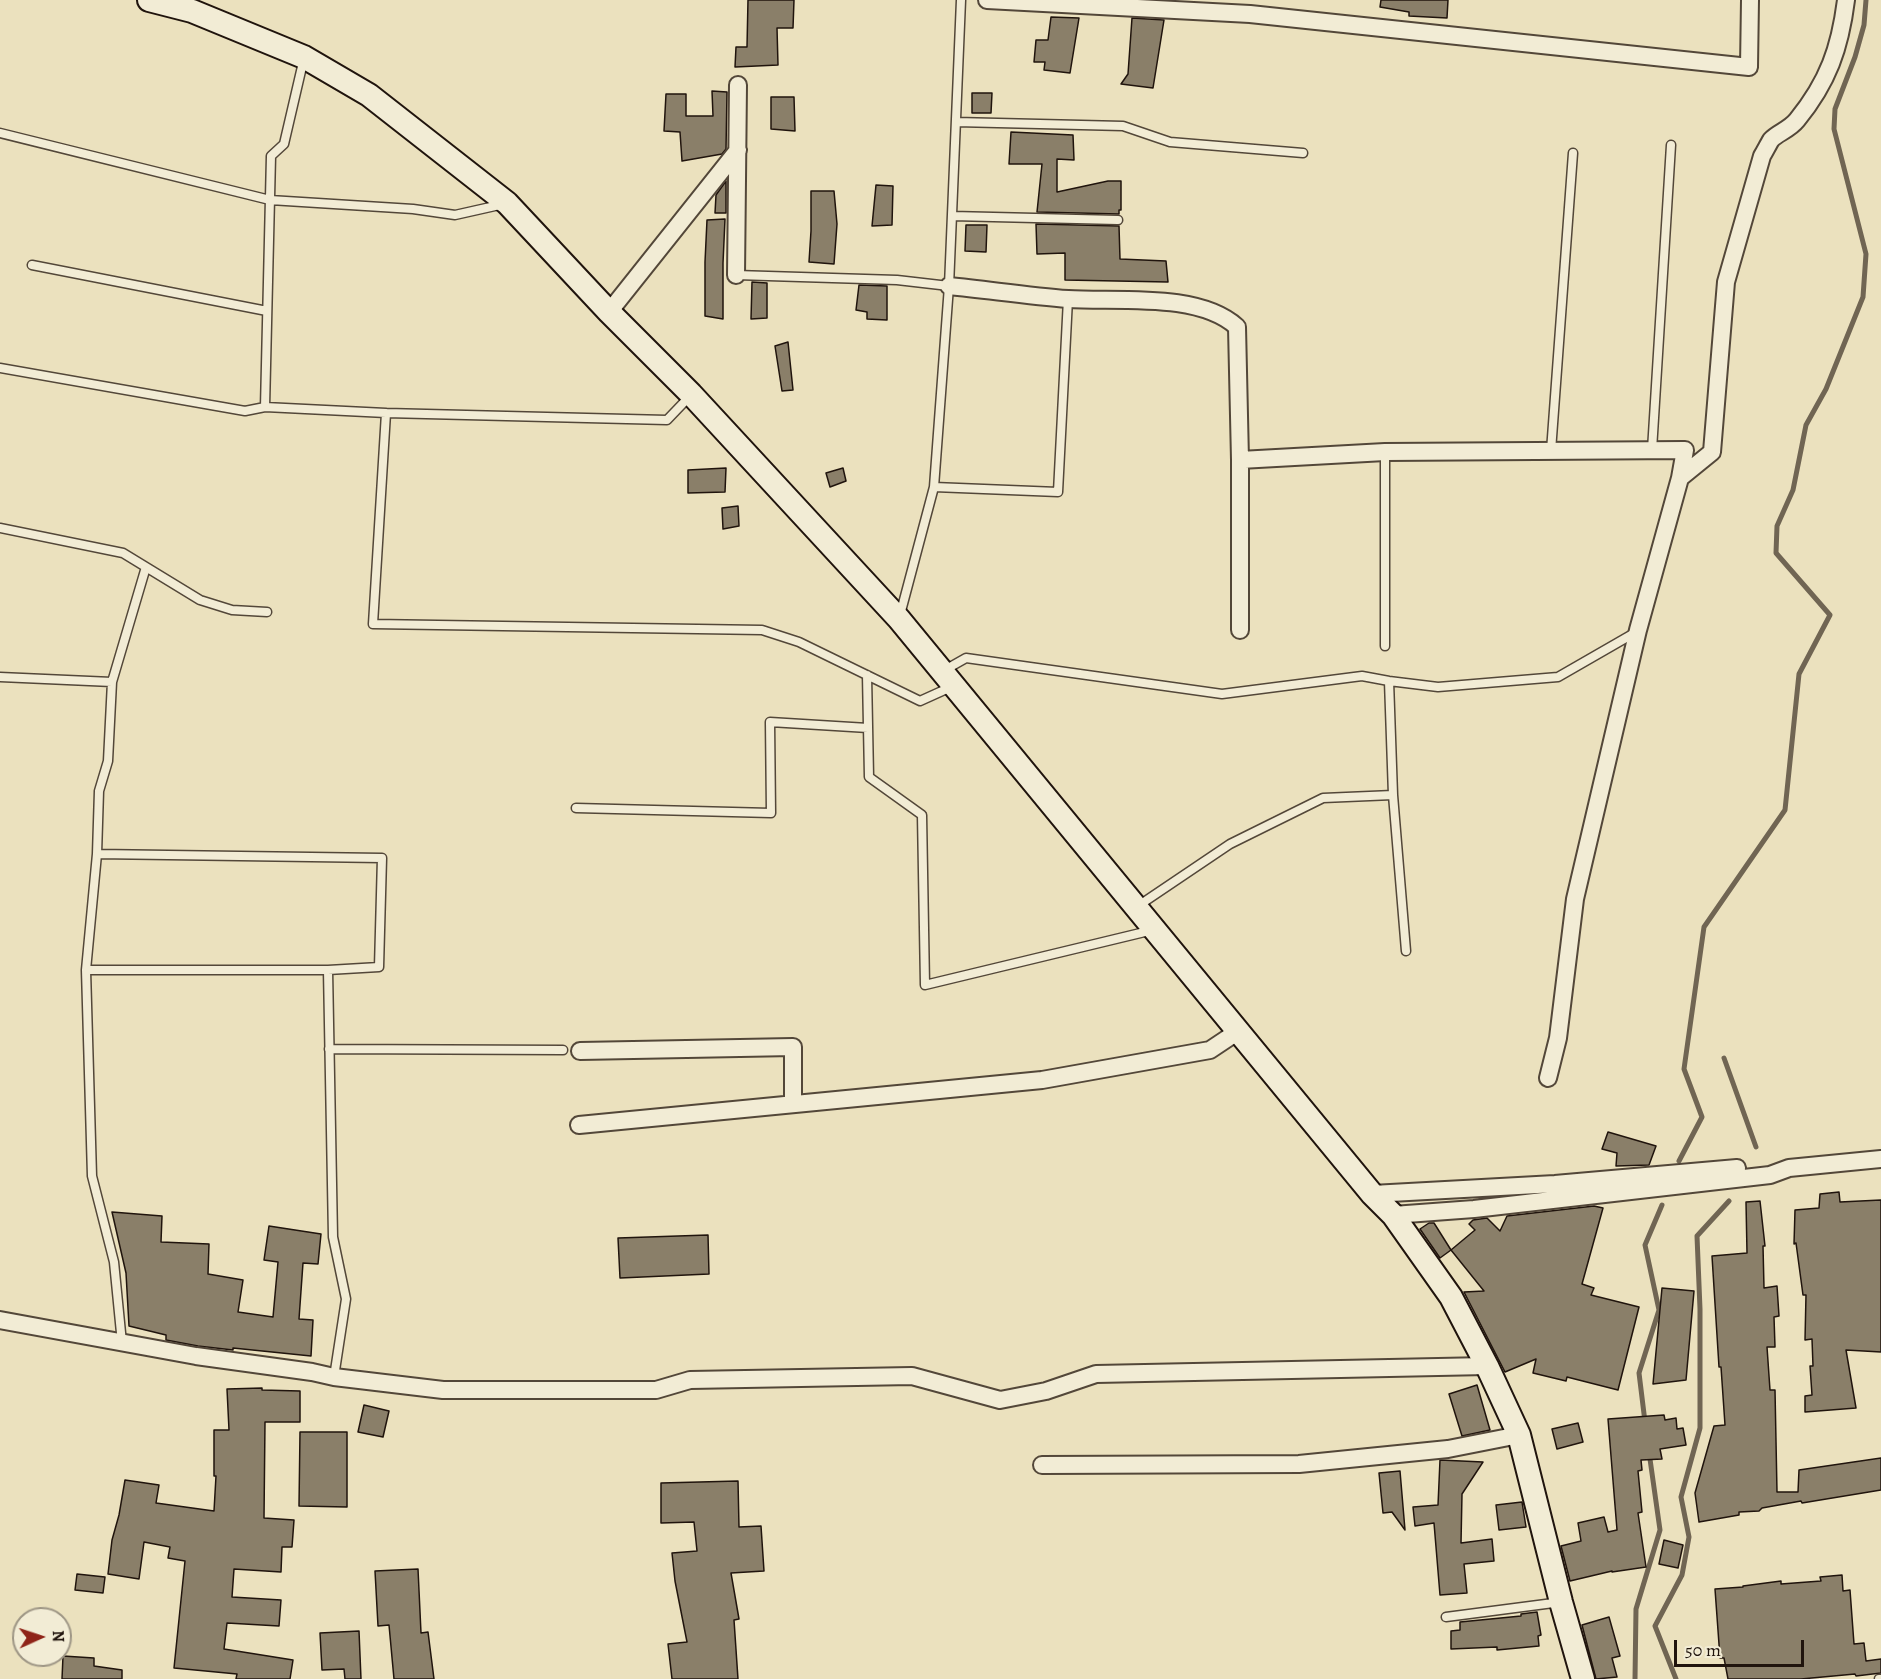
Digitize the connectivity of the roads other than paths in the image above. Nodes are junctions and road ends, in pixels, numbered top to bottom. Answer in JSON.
{"nodes":[{"id":1,"x":148,"y":0,"type":"edge"},
{"id":2,"x":961,"y":0,"type":"edge"},
{"id":3,"x":987,"y":0,"type":"edge"},
{"id":4,"x":1750,"y":0,"type":"edge"},
{"id":5,"x":1846,"y":0,"type":"edge"},
{"id":6,"x":304,"y":57,"type":"junction"},
{"id":7,"x":738,"y":85,"type":"dead end"},
{"id":8,"x":956,"y":122,"type":"junction"},
{"id":9,"x":0,"y":133,"type":"edge"},
{"id":10,"x":1671,"y":145,"type":"dead end"},
{"id":11,"x":738,"y":150,"type":"junction"},
{"id":12,"x":1303,"y":153,"type":"dead end"},
{"id":13,"x":1573,"y":153,"type":"dead end"},
{"id":14,"x":270,"y":201,"type":"junction"},
{"id":15,"x":507,"y":203,"type":"junction"},
{"id":16,"x":952,"y":216,"type":"junction"},
{"id":17,"x":1118,"y":220,"type":"dead end"},
{"id":18,"x":32,"y":266,"type":"dead end"},
{"id":19,"x":736,"y":275,"type":"joint"},
{"id":20,"x":949,"y":286,"type":"junction"},
{"id":21,"x":1068,"y":299,"type":"junction"},
{"id":22,"x":267,"y":311,"type":"junction"},
{"id":23,"x":609,"y":312,"type":"junction"},
{"id":24,"x":0,"y":368,"type":"edge"},
{"id":25,"x":691,"y":394,"type":"junction"},
{"id":26,"x":265,"y":407,"type":"junction"},
{"id":27,"x":386,"y":413,"type":"junction"},
{"id":28,"x":1652,"y":450,"type":"junction"},
{"id":29,"x":1551,"y":451,"type":"junction"},
{"id":30,"x":1384,"y":452,"type":"junction"},
{"id":31,"x":1240,"y":460,"type":"junction"},
{"id":32,"x":1680,"y":478,"type":"junction"},
{"id":33,"x":934,"y":487,"type":"junction"},
{"id":34,"x":0,"y":528,"type":"edge"},
{"id":35,"x":146,"y":567,"type":"junction"},
{"id":36,"x":267,"y":612,"type":"dead end"},
{"id":37,"x":899,"y":619,"type":"junction"},
{"id":38,"x":1240,"y":630,"type":"dead end"},
{"id":39,"x":1638,"y":630,"type":"junction"},
{"id":40,"x":1385,"y":646,"type":"dead end"},
{"id":41,"x":867,"y":675,"type":"junction"},
{"id":42,"x":0,"y":677,"type":"edge"},
{"id":43,"x":948,"y":679,"type":"junction"},
{"id":44,"x":1389,"y":681,"type":"junction"},
{"id":45,"x":112,"y":682,"type":"junction"},
{"id":46,"x":868,"y":728,"type":"junction"},
{"id":47,"x":1393,"y":795,"type":"junction"},
{"id":48,"x":576,"y":808,"type":"dead end"},
{"id":49,"x":97,"y":854,"type":"junction"},
{"id":50,"x":1135,"y":908,"type":"junction"},
{"id":51,"x":1153,"y":930,"type":"junction"},
{"id":52,"x":1406,"y":951,"type":"dead end"},
{"id":53,"x":86,"y":970,"type":"junction"},
{"id":54,"x":328,"y":970,"type":"junction"},
{"id":55,"x":1237,"y":1032,"type":"junction"},
{"id":56,"x":329,"y":1049,"type":"junction"},
{"id":57,"x":572,"y":1050,"type":"joint"},
{"id":58,"x":1548,"y":1078,"type":"dead end"},
{"id":59,"x":793,"y":1104,"type":"junction"},
{"id":60,"x":579,"y":1125,"type":"dead end"},
{"id":61,"x":1881,"y":1159,"type":"edge"},
{"id":62,"x":1789,"y":1168,"type":"junction"},
{"id":63,"x":1372,"y":1194,"type":"junction"},
{"id":64,"x":1393,"y":1215,"type":"junction"},
{"id":65,"x":0,"y":1320,"type":"edge"},
{"id":66,"x":122,"y":1343,"type":"junction"},
{"id":67,"x":1487,"y":1366,"type":"junction"},
{"id":68,"x":334,"y":1377,"type":"junction"},
{"id":69,"x":1519,"y":1435,"type":"junction"},
{"id":70,"x":1042,"y":1466,"type":"dead end"},
{"id":71,"x":1561,"y":1602,"type":"junction"},
{"id":72,"x":1446,"y":1617,"type":"dead end"},
{"id":73,"x":1583,"y":1679,"type":"edge"}],
"edges":[{"from":1,"to":6,"type":"main road"},
{"from":2,"to":8,"type":"lane"},
{"from":3,"to":4,"type":"street"},
{"from":5,"to":32,"type":"street"},
{"from":6,"to":14,"type":"lane"},
{"from":6,"to":15,"type":"main road"},
{"from":7,"to":11,"type":"street"},
{"from":8,"to":12,"type":"lane"},
{"from":8,"to":16,"type":"lane"},
{"from":9,"to":14,"type":"lane"},
{"from":10,"to":28,"type":"lane"},
{"from":11,"to":19,"type":"street"},
{"from":11,"to":23,"type":"street"},
{"from":13,"to":29,"type":"lane"},
{"from":14,"to":15,"type":"lane"},
{"from":14,"to":22,"type":"lane"},
{"from":15,"to":23,"type":"main road"},
{"from":16,"to":17,"type":"lane"},
{"from":16,"to":20,"type":"lane"},
{"from":18,"to":22,"type":"lane"},
{"from":19,"to":20,"type":"lane"},
{"from":20,"to":21,"type":"street"},
{"from":20,"to":33,"type":"lane"},
{"from":21,"to":31,"type":"street"},
{"from":21,"to":33,"type":"lane"},
{"from":22,"to":26,"type":"lane"},
{"from":23,"to":25,"type":"main road"},
{"from":24,"to":26,"type":"lane"},
{"from":25,"to":27,"type":"lane"},
{"from":25,"to":37,"type":"main road"},
{"from":26,"to":27,"type":"lane"},
{"from":27,"to":41,"type":"lane"},
{"from":28,"to":29,"type":"street"},
{"from":28,"to":32,"type":"street"},
{"from":29,"to":30,"type":"street"},
{"from":30,"to":31,"type":"street"},
{"from":30,"to":40,"type":"lane"},
{"from":31,"to":38,"type":"street"},
{"from":32,"to":39,"type":"street"},
{"from":33,"to":37,"type":"lane"},
{"from":34,"to":35,"type":"lane"},
{"from":35,"to":36,"type":"lane"},
{"from":35,"to":45,"type":"lane"},
{"from":37,"to":43,"type":"main road"},
{"from":39,"to":44,"type":"lane"},
{"from":39,"to":58,"type":"street"},
{"from":41,"to":43,"type":"lane"},
{"from":41,"to":46,"type":"lane"},
{"from":42,"to":45,"type":"lane"},
{"from":43,"to":44,"type":"lane"},
{"from":43,"to":50,"type":"main road"},
{"from":44,"to":47,"type":"lane"},
{"from":45,"to":49,"type":"lane"},
{"from":46,"to":48,"type":"lane"},
{"from":46,"to":51,"type":"lane"},
{"from":47,"to":50,"type":"lane"},
{"from":47,"to":52,"type":"lane"},
{"from":49,"to":53,"type":"lane"},
{"from":49,"to":54,"type":"lane"},
{"from":50,"to":51,"type":"main road"},
{"from":51,"to":55,"type":"main road"},
{"from":53,"to":54,"type":"lane"},
{"from":53,"to":66,"type":"lane"},
{"from":54,"to":56,"type":"lane"},
{"from":55,"to":59,"type":"street"},
{"from":55,"to":63,"type":"main road"},
{"from":56,"to":57,"type":"lane"},
{"from":56,"to":68,"type":"lane"},
{"from":57,"to":59,"type":"street"},
{"from":59,"to":60,"type":"street"},
{"from":61,"to":62,"type":"street"},
{"from":62,"to":63,"type":"street"},
{"from":62,"to":64,"type":"street"},
{"from":63,"to":64,"type":"main road"},
{"from":64,"to":67,"type":"main road"},
{"from":65,"to":66,"type":"street"},
{"from":66,"to":68,"type":"street"},
{"from":67,"to":68,"type":"street"},
{"from":67,"to":69,"type":"main road"},
{"from":69,"to":70,"type":"street"},
{"from":69,"to":71,"type":"main road"},
{"from":71,"to":72,"type":"lane"},
{"from":71,"to":73,"type":"main road"}]}
